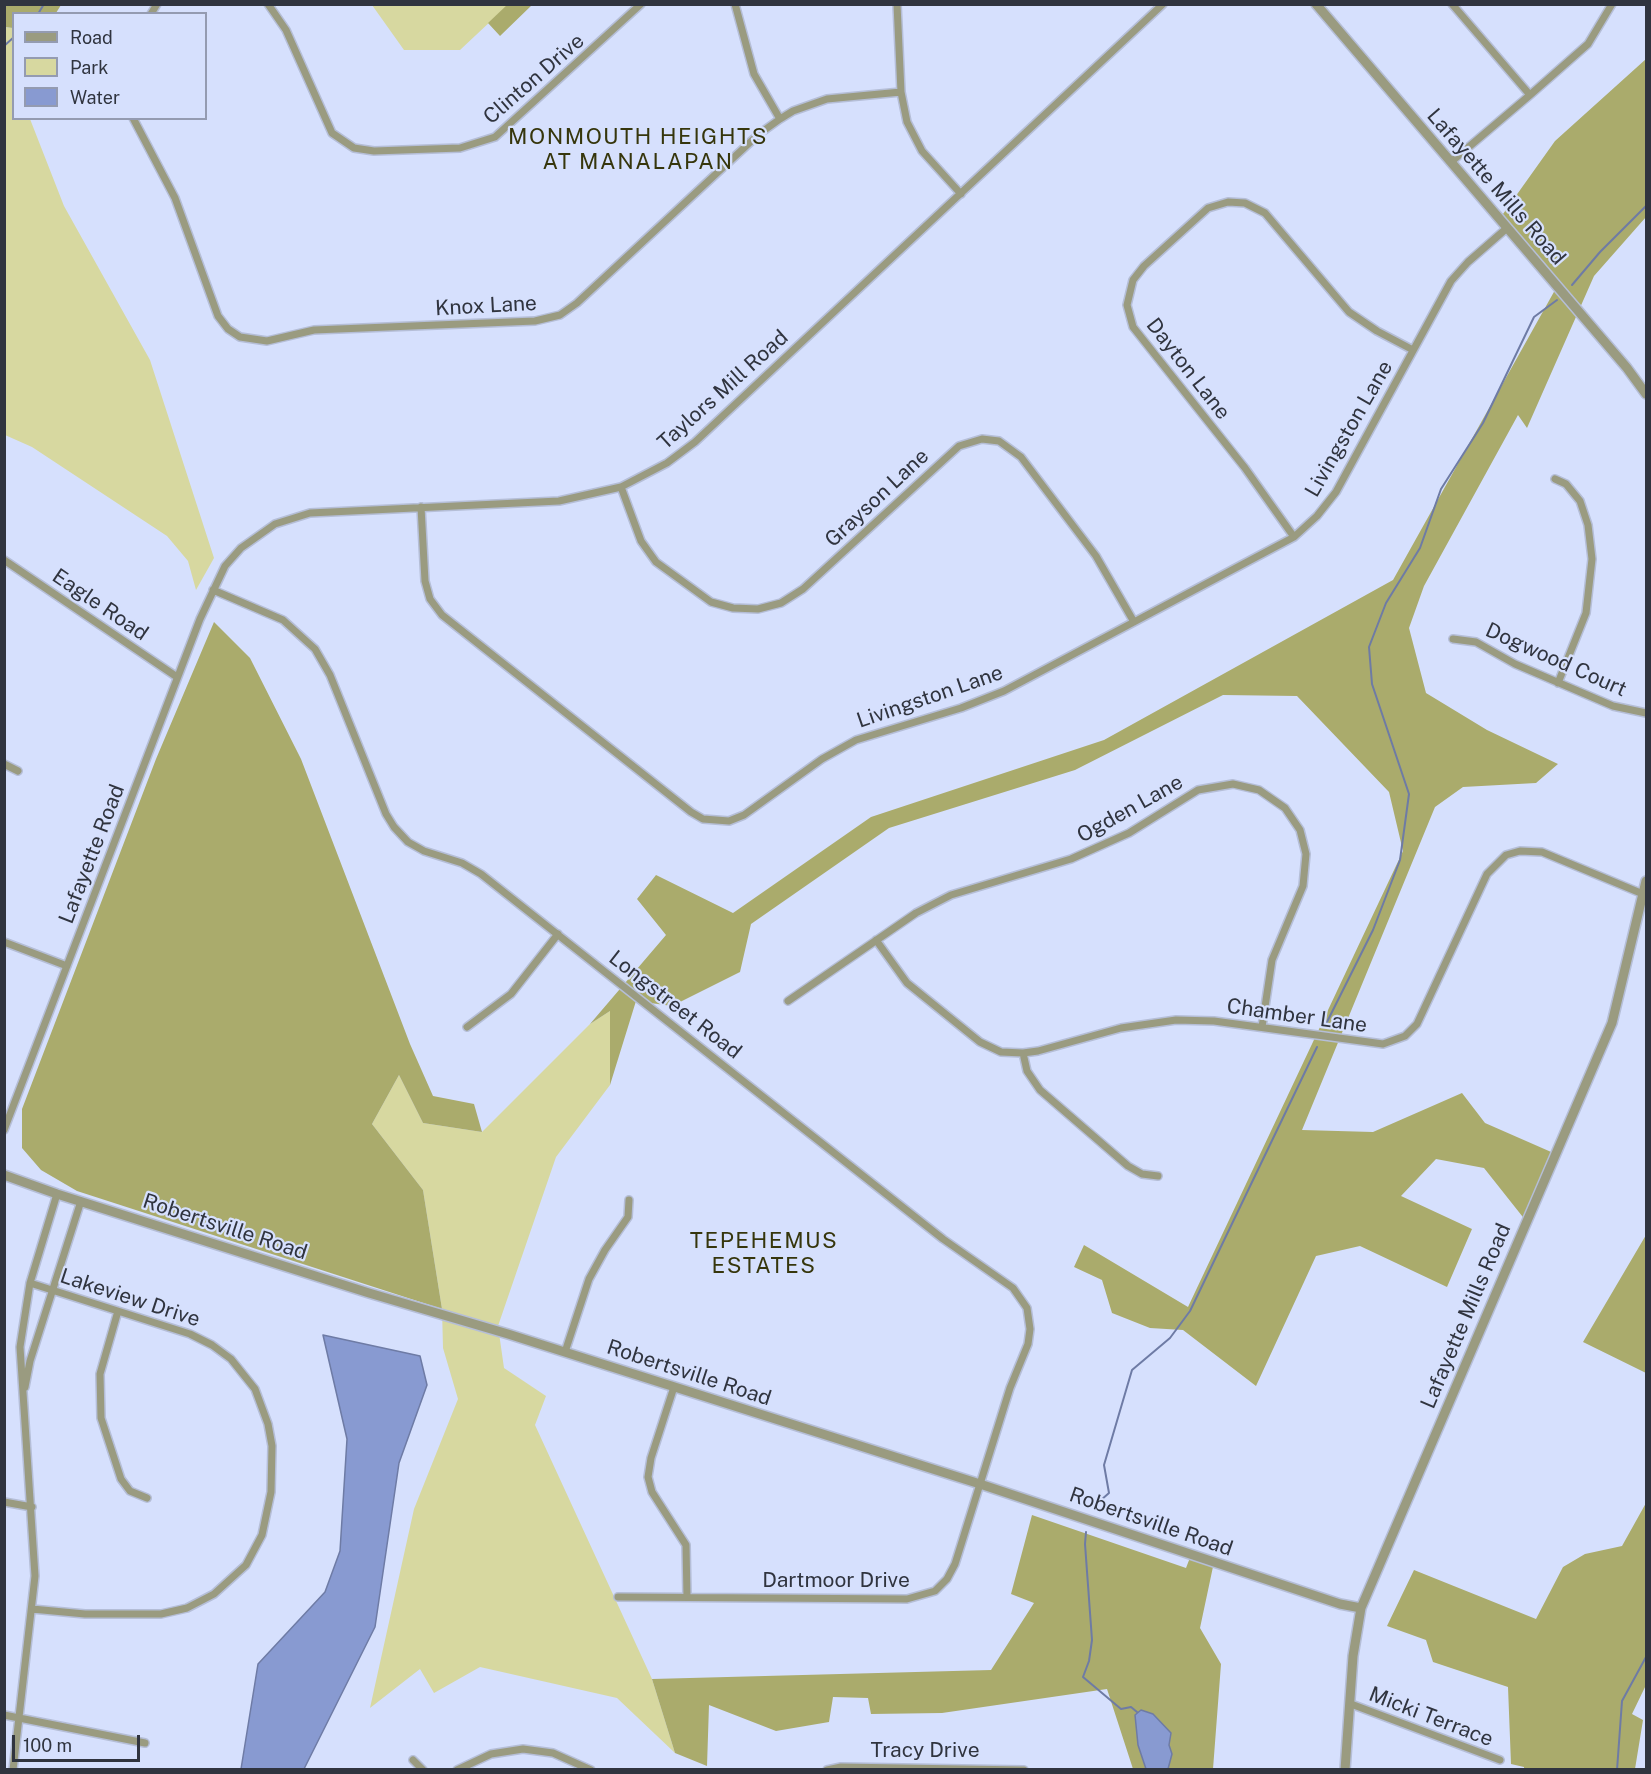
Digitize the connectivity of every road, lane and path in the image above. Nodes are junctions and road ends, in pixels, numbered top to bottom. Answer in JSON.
{"nodes":[{"id":1,"x":268,"y":4,"type":"edge"},
{"id":2,"x":641,"y":4,"type":"edge"},
{"id":3,"x":735,"y":4,"type":"edge"},
{"id":4,"x":897,"y":4,"type":"edge"},
{"id":5,"x":1162,"y":4,"type":"edge"},
{"id":6,"x":1316,"y":4,"type":"edge"},
{"id":7,"x":1452,"y":4,"type":"edge"},
{"id":8,"x":1612,"y":4,"type":"edge"},
{"id":9,"x":901,"y":92,"type":"junction"},
{"id":10,"x":1530,"y":95,"type":"junction"},
{"id":11,"x":780,"y":119,"type":"junction"},
{"id":12,"x":134,"y":120,"type":"edge"},
{"id":13,"x":1451,"y":162,"type":"junction"},
{"id":14,"x":961,"y":194,"type":"junction"},
{"id":15,"x":1507,"y":228,"type":"junction"},
{"id":16,"x":1413,"y":350,"type":"junction"},
{"id":17,"x":1645,"y":390,"type":"edge"},
{"id":18,"x":1556,"y":479,"type":"dead end"},
{"id":19,"x":621,"y":487,"type":"junction"},
{"id":20,"x":421,"y":507,"type":"junction"},
{"id":21,"x":1293,"y":537,"type":"junction"},
{"id":22,"x":4,"y":560,"type":"edge"},
{"id":23,"x":213,"y":590,"type":"junction"},
{"id":24,"x":1134,"y":622,"type":"junction"},
{"id":25,"x":1453,"y":639,"type":"dead end"},
{"id":26,"x":177,"y":678,"type":"junction"},
{"id":27,"x":1558,"y":683,"type":"junction"},
{"id":28,"x":1647,"y":713,"type":"edge"},
{"id":29,"x":4,"y":764,"type":"edge"},
{"id":30,"x":18,"y":771,"type":"dead end"},
{"id":31,"x":1647,"y":881,"type":"edge"},
{"id":32,"x":1643,"y":894,"type":"junction"},
{"id":33,"x":558,"y":934,"type":"junction"},
{"id":34,"x":876,"y":940,"type":"junction"},
{"id":35,"x":4,"y":942,"type":"edge"},
{"id":36,"x":67,"y":966,"type":"junction"},
{"id":37,"x":788,"y":1001,"type":"dead end"},
{"id":38,"x":467,"y":1026,"type":"dead end"},
{"id":39,"x":1262,"y":1027,"type":"junction"},
{"id":40,"x":1023,"y":1053,"type":"junction"},
{"id":41,"x":4,"y":1130,"type":"edge"},
{"id":42,"x":4,"y":1174,"type":"edge"},
{"id":43,"x":1158,"y":1176,"type":"dead end"},
{"id":44,"x":57,"y":1194,"type":"junction"},
{"id":45,"x":629,"y":1200,"type":"dead end"},
{"id":46,"x":81,"y":1201,"type":"junction"},
{"id":47,"x":30,"y":1283,"type":"junction"},
{"id":48,"x":51,"y":1290,"type":"junction"},
{"id":49,"x":118,"y":1311,"type":"junction"},
{"id":50,"x":565,"y":1352,"type":"junction"},
{"id":51,"x":674,"y":1387,"type":"junction"},
{"id":52,"x":23,"y":1399,"type":"junction"},
{"id":53,"x":980,"y":1484,"type":"junction"},
{"id":54,"x":147,"y":1498,"type":"dead end"},
{"id":55,"x":4,"y":1502,"type":"edge"},
{"id":56,"x":32,"y":1508,"type":"junction"},
{"id":57,"x":618,"y":1597,"type":"dead end"},
{"id":58,"x":687,"y":1597,"type":"junction"},
{"id":59,"x":1361,"y":1608,"type":"junction"},
{"id":60,"x":32,"y":1609,"type":"junction"},
{"id":61,"x":1351,"y":1704,"type":"junction"},
{"id":62,"x":4,"y":1715,"type":"edge"},
{"id":63,"x":19,"y":1717,"type":"junction"},
{"id":64,"x":145,"y":1743,"type":"dead end"},
{"id":65,"x":413,"y":1760,"type":"dead end"},
{"id":66,"x":1500,"y":1760,"type":"dead end"},
{"id":67,"x":13,"y":1770,"type":"edge"},
{"id":68,"x":423,"y":1770,"type":"edge"},
{"id":69,"x":458,"y":1770,"type":"edge"},
{"id":70,"x":591,"y":1770,"type":"edge"},
{"id":71,"x":826,"y":1770,"type":"edge"},
{"id":72,"x":1024,"y":1770,"type":"edge"},
{"id":73,"x":1345,"y":1770,"type":"edge"}],
"edges":[{"from":1,"to":2,"type":"street","name":"Clinton Drive"},
{"from":3,"to":11,"type":"street"},
{"from":4,"to":9,"type":"street"},
{"from":5,"to":14,"type":"street","name":"Taylors Mill Road"},
{"from":6,"to":13,"type":"street","name":"Lafayette Mills Road"},
{"from":7,"to":10,"type":"street"},
{"from":8,"to":10,"type":"street"},
{"from":9,"to":11,"type":"street","name":"Knox Lane"},
{"from":9,"to":14,"type":"street"},
{"from":10,"to":13,"type":"street"},
{"from":11,"to":12,"type":"street","name":"Knox Lane"},
{"from":13,"to":15,"type":"street","name":"Lafayette Mills Road"},
{"from":14,"to":19,"type":"street","name":"Taylors Mill Road"},
{"from":15,"to":16,"type":"street","name":"Livingston Lane"},
{"from":15,"to":17,"type":"street","name":"Lafayette Mills Road"},
{"from":16,"to":21,"type":"street","name":"Livingston Lane"},
{"from":16,"to":21,"type":"street","name":"Dayton Lane"},
{"from":18,"to":27,"type":"street"},
{"from":19,"to":20,"type":"street","name":"Taylors Mill Road"},
{"from":19,"to":24,"type":"street","name":"Grayson Lane"},
{"from":20,"to":23,"type":"street","name":"Taylors Mill Road"},
{"from":20,"to":24,"type":"street","name":"Livingston Lane"},
{"from":21,"to":24,"type":"street","name":"Livingston Lane"},
{"from":22,"to":26,"type":"street","name":"Eagle Road"},
{"from":23,"to":26,"type":"street","name":"Lafayette Road"},
{"from":23,"to":33,"type":"street","name":"Longstreet Road"},
{"from":25,"to":27,"type":"street","name":"Dogwood Court"},
{"from":26,"to":36,"type":"street","name":"Lafayette Road"},
{"from":27,"to":28,"type":"street","name":"Dogwood Court"},
{"from":29,"to":30,"type":"street"},
{"from":31,"to":32,"type":"street","name":"Lafayette Mills Road"},
{"from":32,"to":39,"type":"street","name":"Chamber Lane"},
{"from":32,"to":59,"type":"street","name":"Lafayette Mills Road"},
{"from":33,"to":38,"type":"street"},
{"from":33,"to":53,"type":"street","name":"Longstreet Road"},
{"from":34,"to":37,"type":"street","name":"Ogden Lane"},
{"from":34,"to":39,"type":"street","name":"Ogden Lane"},
{"from":34,"to":40,"type":"street","name":"Chamber Lane"},
{"from":35,"to":36,"type":"street"},
{"from":36,"to":41,"type":"street","name":"Lafayette Road"},
{"from":39,"to":40,"type":"street","name":"Chamber Lane"},
{"from":40,"to":43,"type":"street"},
{"from":42,"to":44,"type":"street","name":"Robertsville Road"},
{"from":44,"to":46,"type":"street","name":"Robertsville Road"},
{"from":44,"to":47,"type":"street"},
{"from":45,"to":50,"type":"street"},
{"from":46,"to":48,"type":"street"},
{"from":46,"to":50,"type":"street","name":"Robertsville Road"},
{"from":47,"to":48,"type":"street","name":"Lakeview Drive"},
{"from":47,"to":52,"type":"street"},
{"from":48,"to":49,"type":"street","name":"Lakeview Drive"},
{"from":48,"to":52,"type":"street"},
{"from":49,"to":54,"type":"street"},
{"from":49,"to":60,"type":"street","name":"Lakeview Drive"},
{"from":50,"to":51,"type":"street","name":"Robertsville Road"},
{"from":51,"to":53,"type":"street","name":"Robertsville Road"},
{"from":51,"to":58,"type":"street"},
{"from":52,"to":56,"type":"street"},
{"from":53,"to":58,"type":"street","name":"Dartmoor Drive"},
{"from":53,"to":59,"type":"street","name":"Robertsville Road"},
{"from":55,"to":56,"type":"street"},
{"from":56,"to":60,"type":"street"},
{"from":57,"to":58,"type":"street","name":"Dartmoor Drive"},
{"from":59,"to":61,"type":"street","name":"Lafayette Mills Road"},
{"from":60,"to":63,"type":"street"},
{"from":61,"to":66,"type":"street","name":"Micki Terrace"},
{"from":61,"to":73,"type":"street","name":"Lafayette Mills Road"},
{"from":62,"to":63,"type":"street"},
{"from":63,"to":64,"type":"street"},
{"from":63,"to":67,"type":"street"},
{"from":65,"to":68,"type":"street"},
{"from":69,"to":70,"type":"street"},
{"from":71,"to":72,"type":"street","name":"Tracy Drive"}]}
